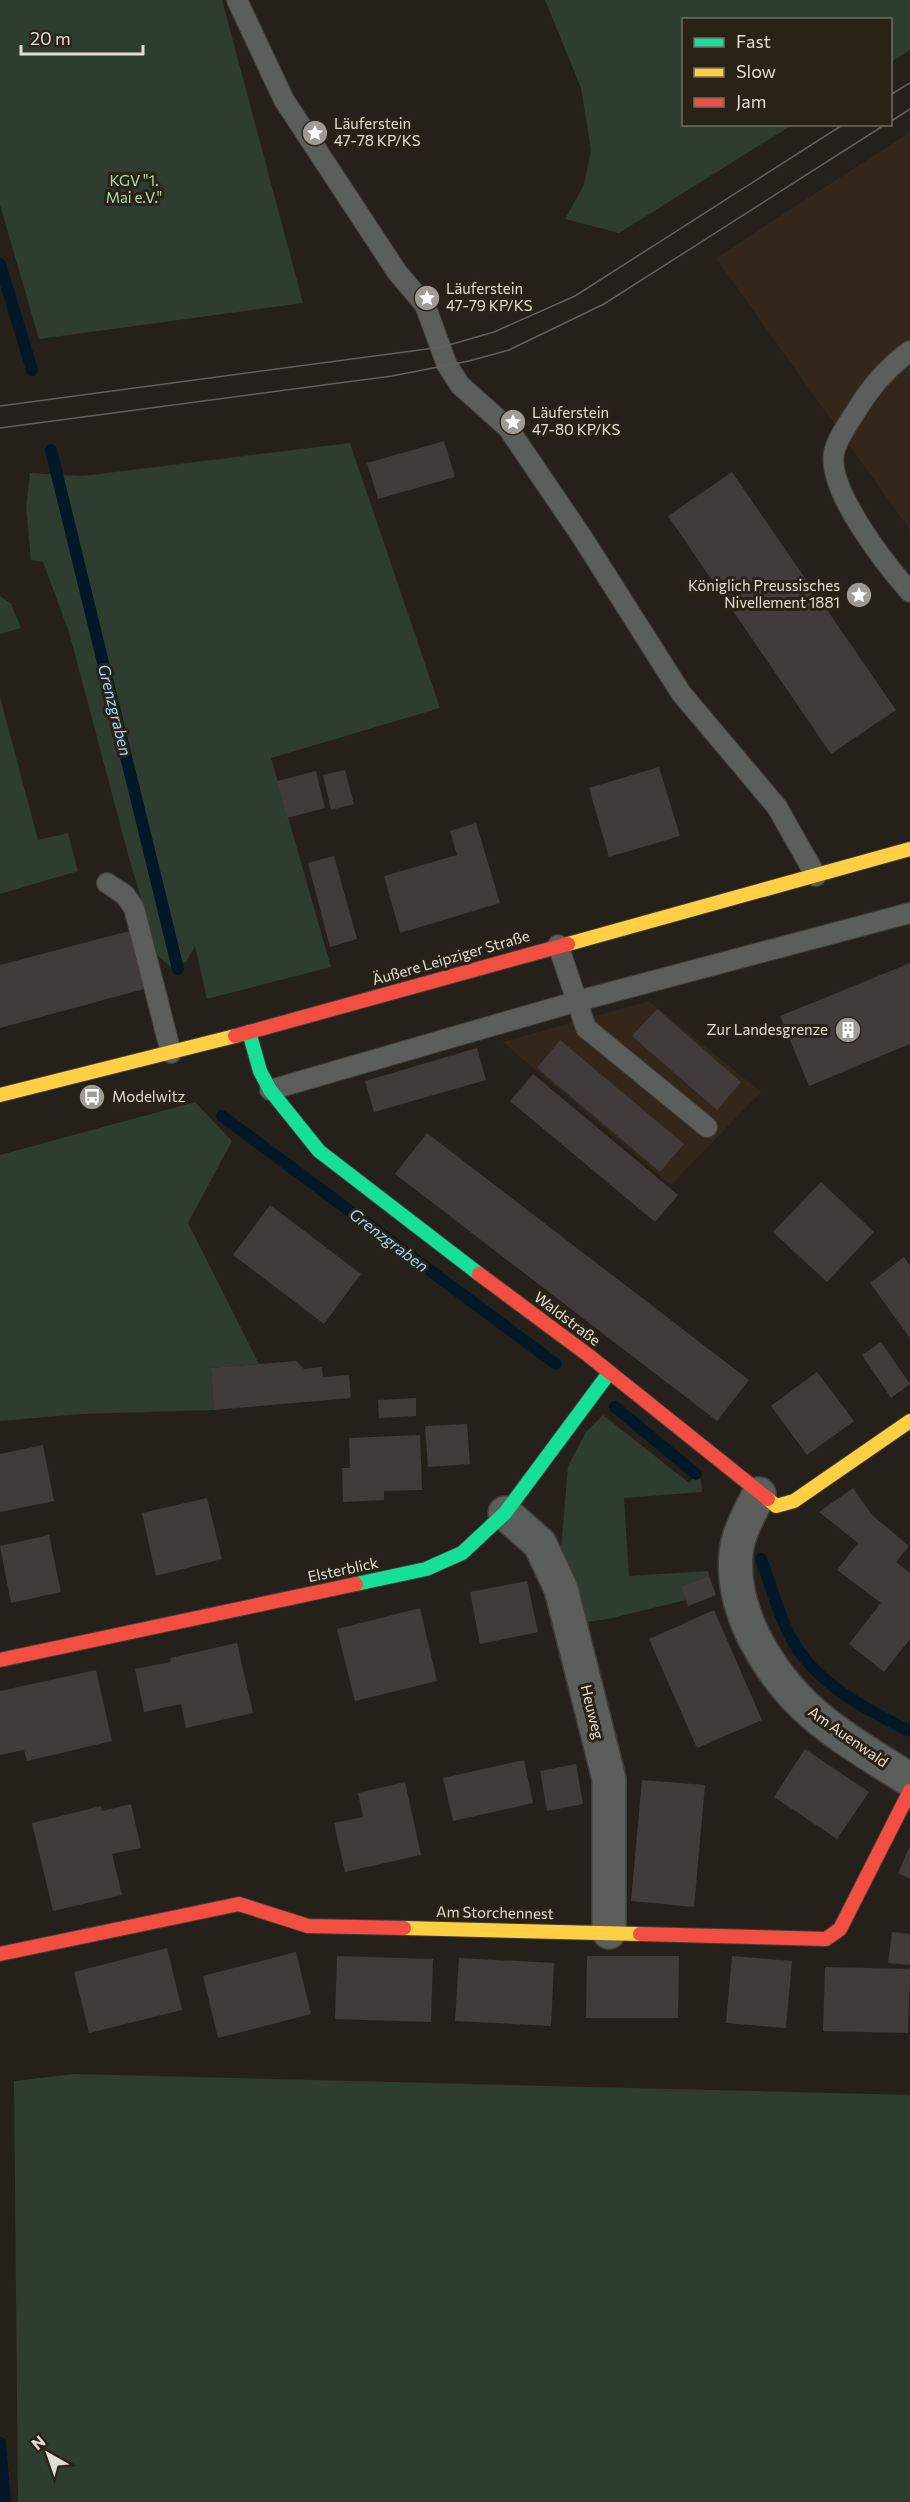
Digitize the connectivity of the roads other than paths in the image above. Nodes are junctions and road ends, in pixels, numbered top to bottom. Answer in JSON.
{"nodes":[{"id":1,"x":237,"y":0,"type":"edge"},
{"id":2,"x":910,"y":351,"type":"edge"},
{"id":3,"x":910,"y":592,"type":"edge"},
{"id":4,"x":910,"y":849,"type":"edge"},
{"id":5,"x":816,"y":876,"type":"junction"},
{"id":6,"x":107,"y":883,"type":"dead end"},
{"id":7,"x":910,"y":913,"type":"edge"},
{"id":8,"x":558,"y":945,"type":"junction"},
{"id":9,"x":578,"y":1001,"type":"junction"},
{"id":10,"x":249,"y":1032,"type":"junction"},
{"id":11,"x":171,"y":1053,"type":"junction"},
{"id":12,"x":270,"y":1090,"type":"junction"},
{"id":13,"x":0,"y":1095,"type":"edge"},
{"id":14,"x":707,"y":1127,"type":"dead end"},
{"id":15,"x":609,"y":1373,"type":"junction"},
{"id":16,"x":910,"y":1421,"type":"edge"},
{"id":17,"x":759,"y":1494,"type":"junction"},
{"id":18,"x":505,"y":1513,"type":"junction"},
{"id":19,"x":0,"y":1660,"type":"edge"},
{"id":20,"x":910,"y":1780,"type":"edge"},
{"id":21,"x":910,"y":1791,"type":"edge"},
{"id":22,"x":609,"y":1932,"type":"junction"},
{"id":23,"x":0,"y":1953,"type":"edge"}],
"edges":[{"from":1,"to":5,"type":"lane"},
{"from":2,"to":3,"type":"lane"},
{"from":4,"to":5,"type":"street","name":"Äußere Leipziger Straße"},
{"from":5,"to":8,"type":"street","name":"Äußere Leipziger Straße"},
{"from":6,"to":11,"type":"lane"},
{"from":7,"to":9,"type":"lane"},
{"from":8,"to":9,"type":"lane"},
{"from":8,"to":10,"type":"street","name":"Äußere Leipziger Straße"},
{"from":9,"to":12,"type":"lane"},
{"from":9,"to":14,"type":"lane"},
{"from":10,"to":11,"type":"street","name":"Äußere Leipziger Straße"},
{"from":10,"to":12,"type":"street","name":"Waldstraße"},
{"from":11,"to":13,"type":"street","name":"Äußere Leipziger Straße"},
{"from":12,"to":15,"type":"street","name":"Waldstraße"},
{"from":15,"to":17,"type":"street","name":"Waldstraße"},
{"from":15,"to":18,"type":"street","name":"Elsterblick"},
{"from":16,"to":17,"type":"street","name":"Waldstraße"},
{"from":17,"to":20,"type":"street","name":"Am Auenwald"},
{"from":18,"to":19,"type":"street","name":"Elsterblick"},
{"from":18,"to":22,"type":"street","name":"Heuweg"},
{"from":21,"to":22,"type":"street","name":"Am Storchennest"},
{"from":22,"to":23,"type":"street","name":"Am Storchennest"}]}
